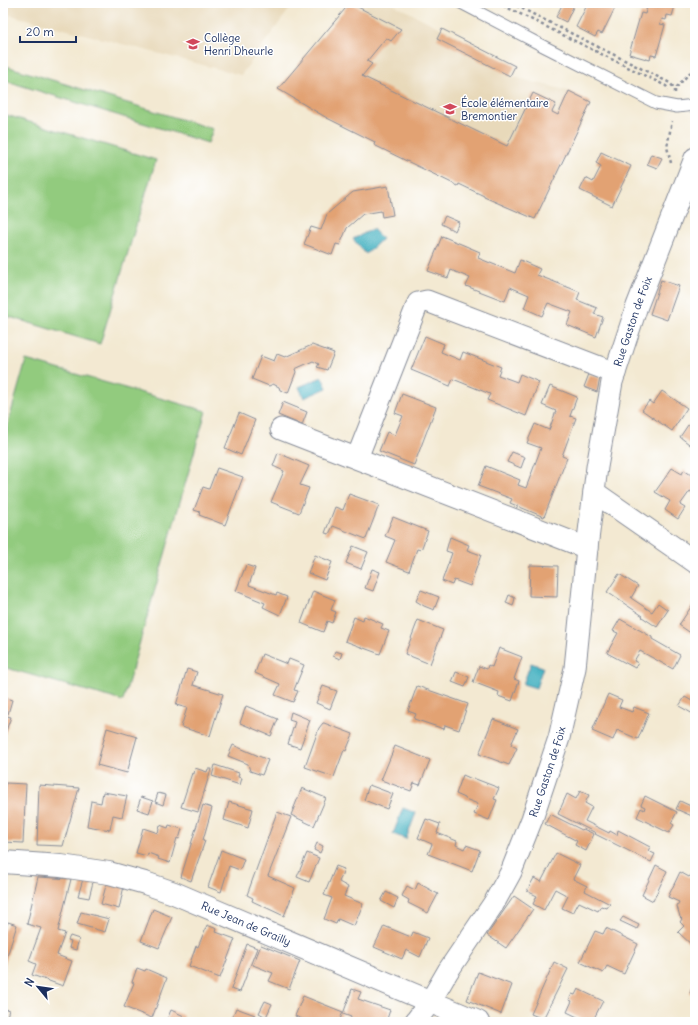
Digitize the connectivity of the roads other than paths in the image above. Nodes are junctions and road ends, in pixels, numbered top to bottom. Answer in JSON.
{"nodes":[{"id":1,"x":461,"y":3,"type":"edge"},
{"id":2,"x":695,"y":104,"type":"edge"},
{"id":3,"x":695,"y":158,"type":"edge"},
{"id":4,"x":615,"y":372,"type":"junction"},
{"id":5,"x":281,"y":429,"type":"dead end"},
{"id":6,"x":357,"y":458,"type":"junction"},
{"id":7,"x":594,"y":492,"type":"junction"},
{"id":8,"x":587,"y":548,"type":"junction"},
{"id":9,"x":695,"y":562,"type":"edge"},
{"id":10,"x":3,"y":862,"type":"edge"},
{"id":11,"x":430,"y":1002,"type":"junction"},
{"id":12,"x":415,"y":1022,"type":"edge"},
{"id":13,"x":478,"y":1022,"type":"edge"}],
"edges":[{"from":1,"to":2,"type":"lane"},
{"from":3,"to":4,"type":"street","name":"Rue Gaston de Foix"},
{"from":4,"to":6,"type":"street"},
{"from":4,"to":7,"type":"street","name":"Rue Gaston de Foix"},
{"from":5,"to":6,"type":"street"},
{"from":6,"to":8,"type":"street"},
{"from":7,"to":8,"type":"street","name":"Rue Gaston de Foix"},
{"from":7,"to":9,"type":"street"},
{"from":8,"to":11,"type":"street","name":"Rue Gaston de Foix"},
{"from":10,"to":11,"type":"street","name":"Rue Jean de Grailly"},
{"from":11,"to":12,"type":"street","name":"Rue Gaston de Foix"},
{"from":11,"to":13,"type":"street","name":"Rue Jean de Grailly"}]}
